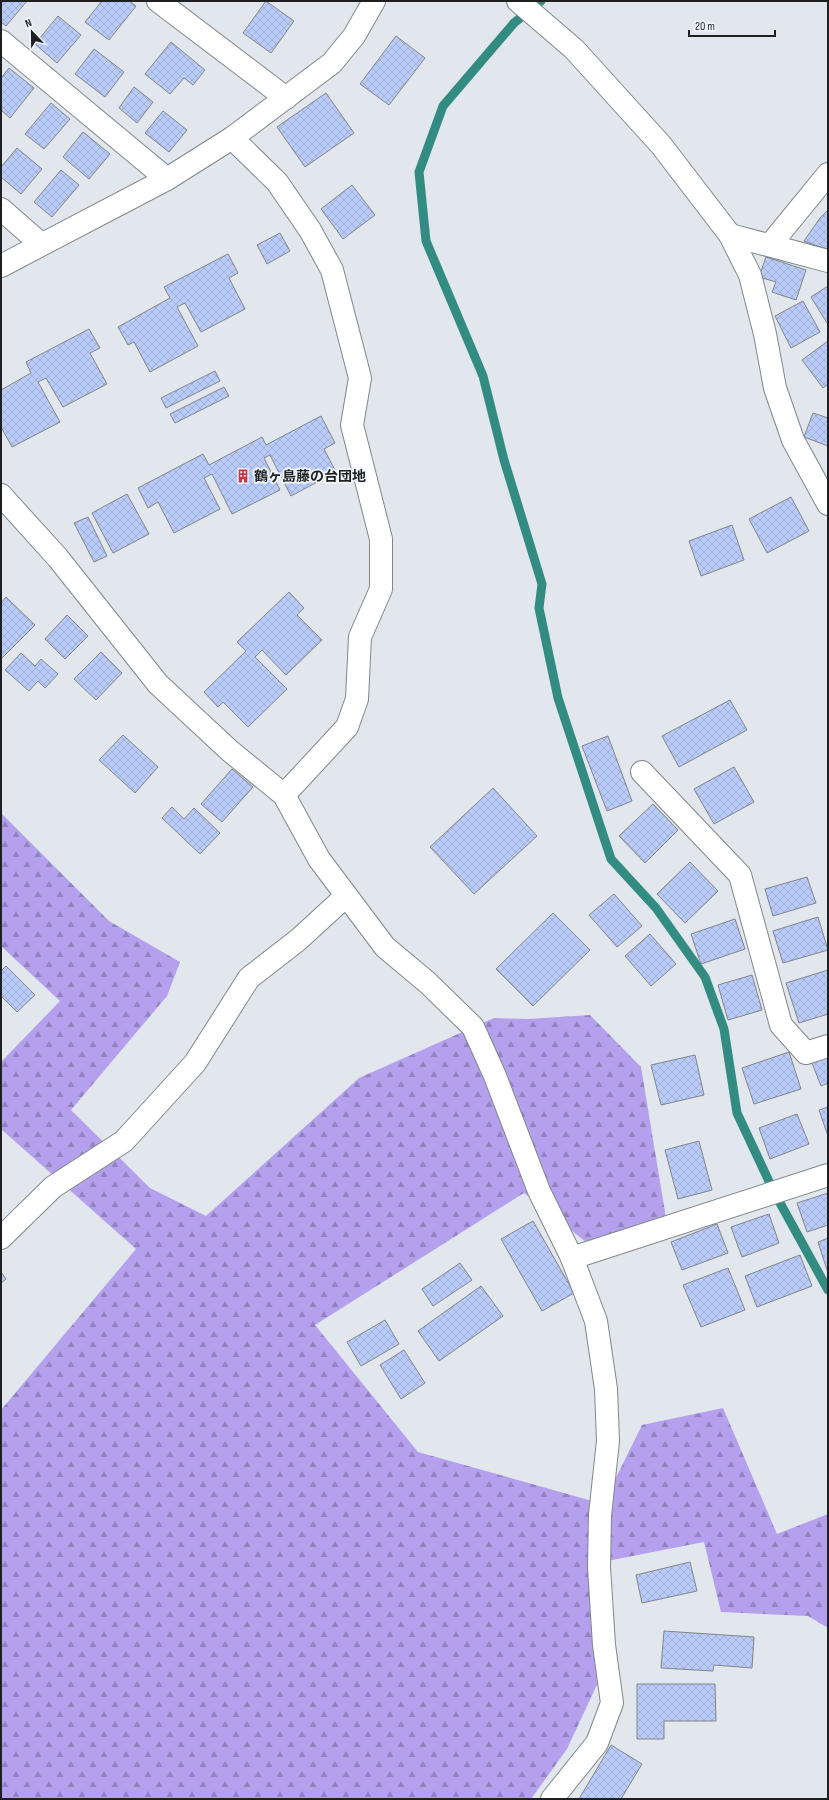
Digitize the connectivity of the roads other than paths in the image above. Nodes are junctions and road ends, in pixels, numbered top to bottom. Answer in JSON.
{"nodes":[{"id":1,"x":158,"y":1,"type":"edge"},
{"id":2,"x":374,"y":1,"type":"edge"},
{"id":3,"x":518,"y":1,"type":"edge"},
{"id":4,"x":1,"y":40,"type":"edge"},
{"id":5,"x":286,"y":98,"type":"junction"},
{"id":6,"x":232,"y":138,"type":"junction"},
{"id":7,"x":828,"y":174,"type":"edge"},
{"id":8,"x":167,"y":179,"type":"junction"},
{"id":9,"x":1,"y":209,"type":"edge"},
{"id":10,"x":730,"y":235,"type":"junction"},
{"id":11,"x":41,"y":244,"type":"junction"},
{"id":12,"x":770,"y":244,"type":"junction"},
{"id":13,"x":828,"y":261,"type":"edge"},
{"id":14,"x":1,"y":266,"type":"edge"},
{"id":15,"x":1,"y":496,"type":"edge"},
{"id":16,"x":828,"y":504,"type":"edge"},
{"id":17,"x":642,"y":772,"type":"dead end"},
{"id":18,"x":284,"y":795,"type":"junction"},
{"id":19,"x":346,"y":896,"type":"junction"},
{"id":20,"x":828,"y":1046,"type":"edge"},
{"id":21,"x":828,"y":1175,"type":"edge"},
{"id":22,"x":1,"y":1238,"type":"edge"},
{"id":23,"x":572,"y":1258,"type":"junction"},
{"id":24,"x":552,"y":1799,"type":"edge"}],
"edges":[{"from":1,"to":5,"type":"street"},
{"from":2,"to":5,"type":"street"},
{"from":3,"to":10,"type":"street"},
{"from":4,"to":8,"type":"street"},
{"from":5,"to":6,"type":"street"},
{"from":6,"to":8,"type":"street"},
{"from":6,"to":18,"type":"street"},
{"from":7,"to":12,"type":"street"},
{"from":8,"to":11,"type":"street"},
{"from":9,"to":11,"type":"street"},
{"from":10,"to":12,"type":"street"},
{"from":10,"to":16,"type":"street"},
{"from":11,"to":14,"type":"street"},
{"from":12,"to":13,"type":"street"},
{"from":15,"to":18,"type":"street"},
{"from":17,"to":20,"type":"street"},
{"from":18,"to":19,"type":"street"},
{"from":19,"to":22,"type":"street"},
{"from":19,"to":23,"type":"street"},
{"from":21,"to":23,"type":"street"},
{"from":23,"to":24,"type":"street"}]}
